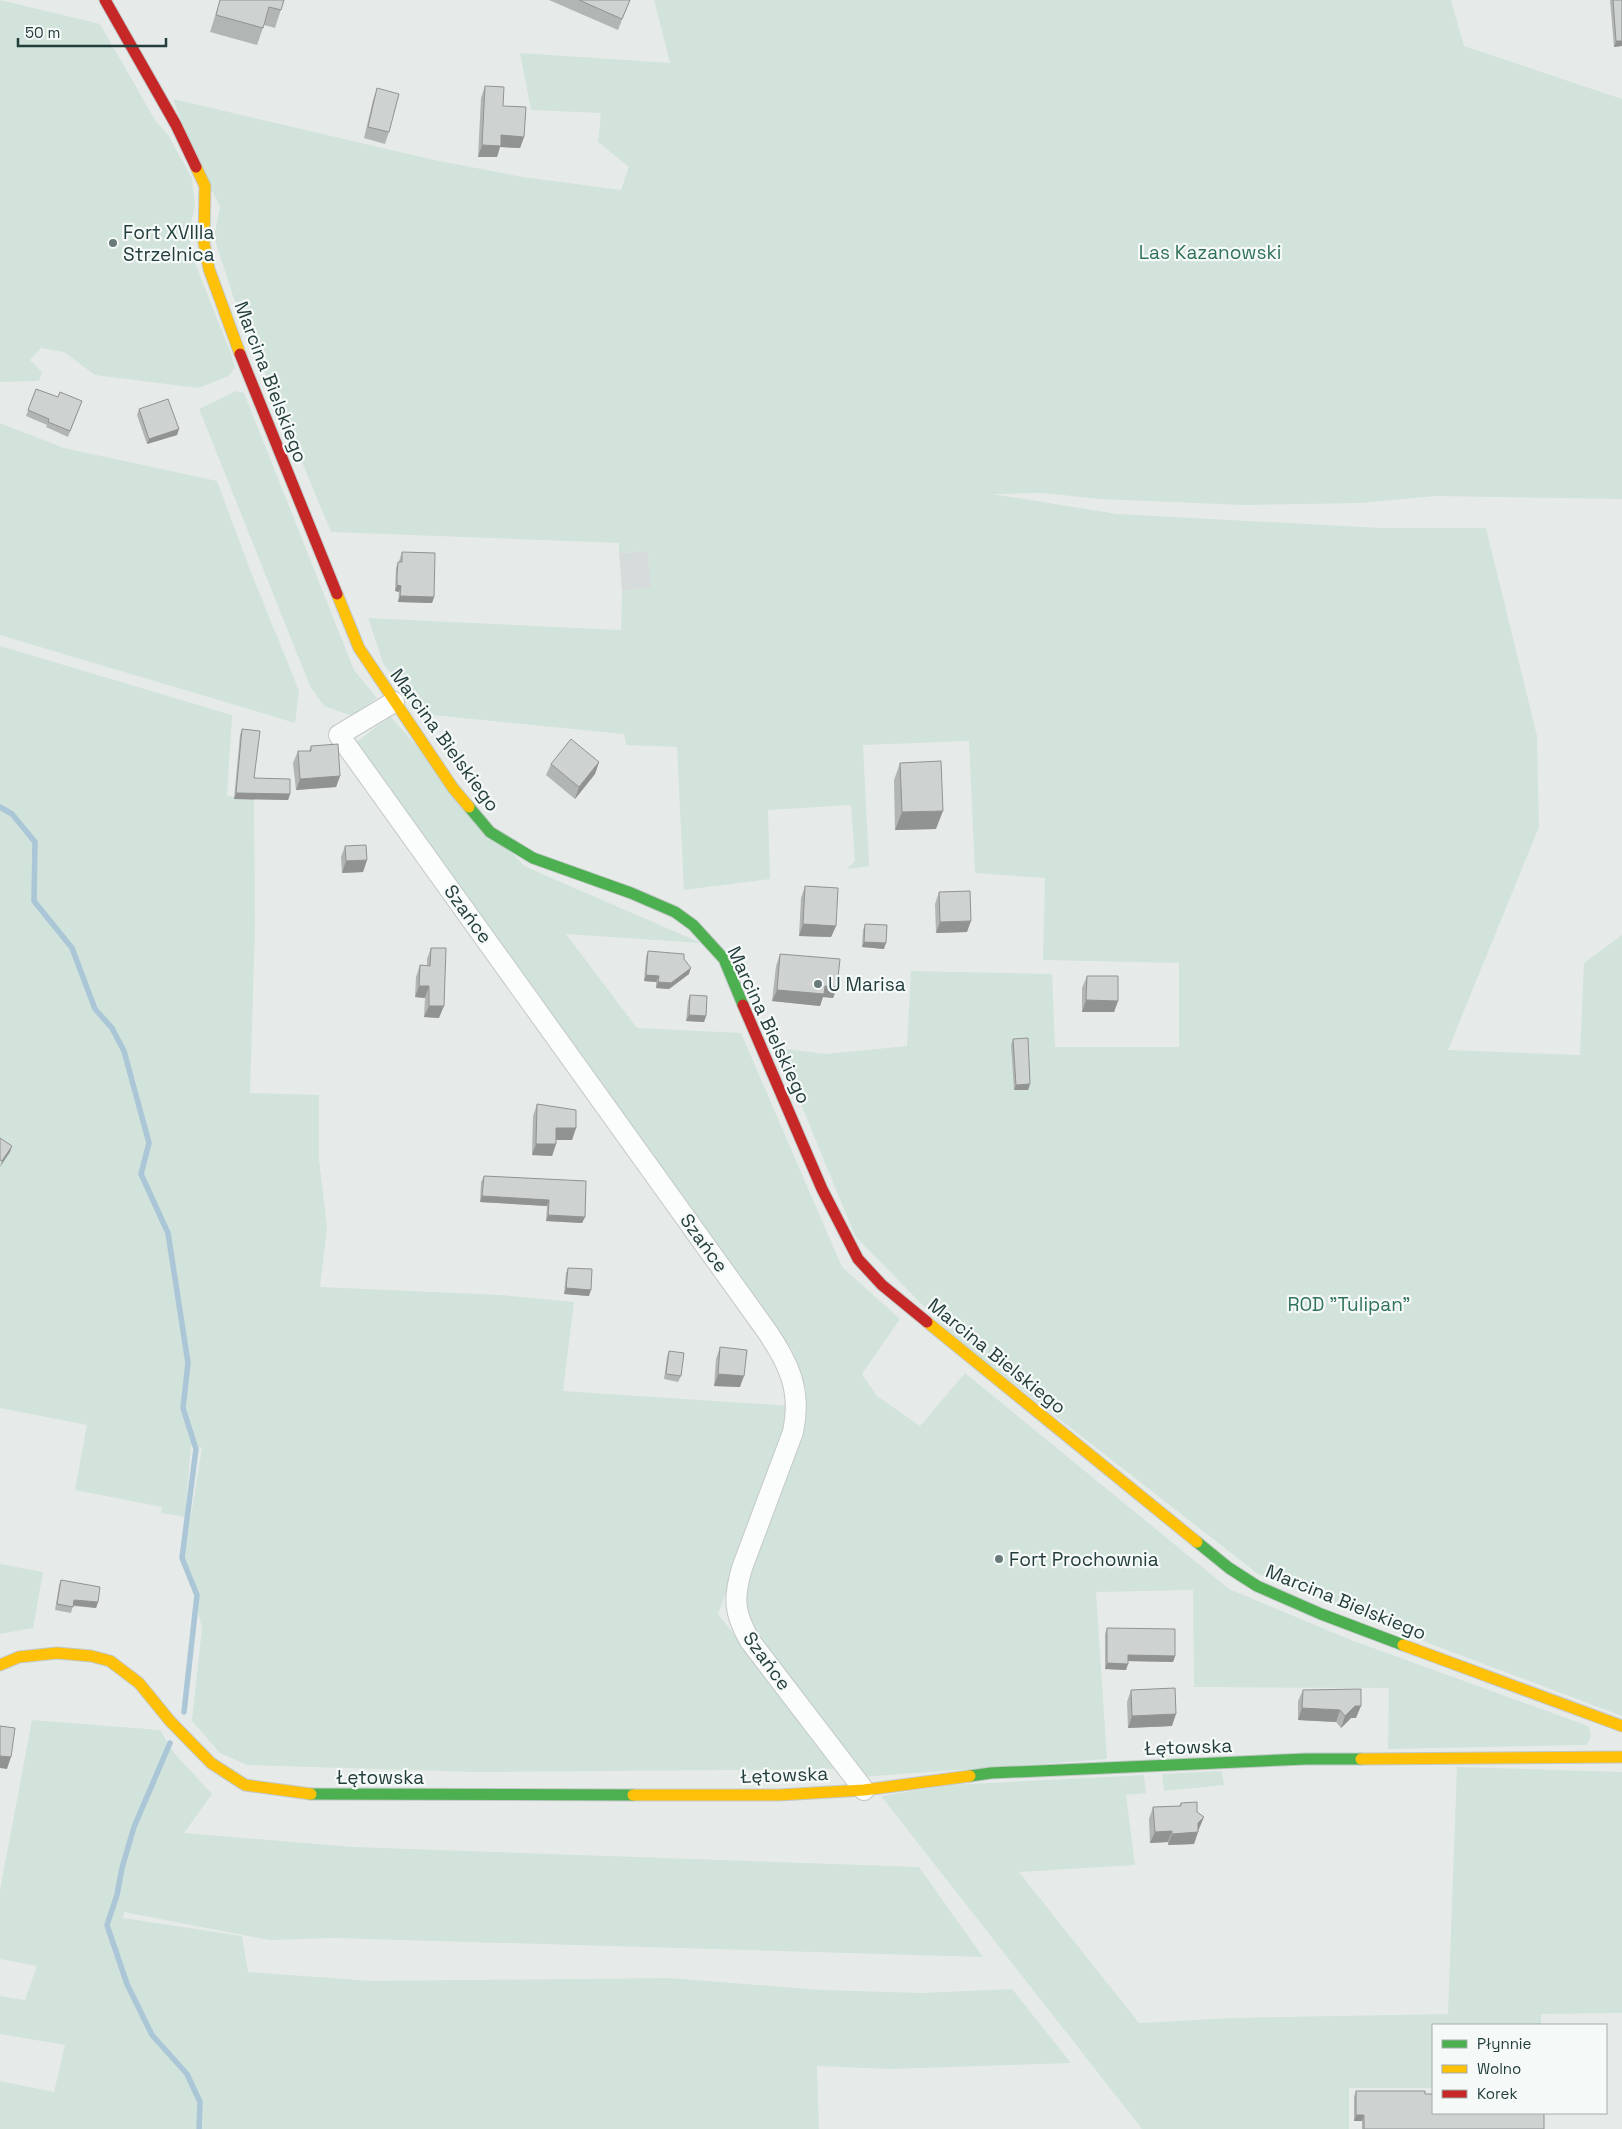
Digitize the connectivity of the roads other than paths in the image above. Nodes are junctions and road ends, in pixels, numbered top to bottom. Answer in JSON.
{"nodes":[{"id":1,"x":105,"y":0,"type":"edge"},
{"id":2,"x":394,"y":702,"type":"junction"},
{"id":3,"x":0,"y":1665,"type":"edge"},
{"id":4,"x":1622,"y":1726,"type":"edge"},
{"id":5,"x":1622,"y":1757,"type":"edge"},
{"id":6,"x":864,"y":1790,"type":"junction"}],
"edges":[{"from":1,"to":2,"type":"street","name":"Marcina Bielskiego"},
{"from":2,"to":4,"type":"street","name":"Marcina Bielskiego"},
{"from":2,"to":6,"type":"street","name":"Szańce"},
{"from":3,"to":6,"type":"street","name":"Łętowska"},
{"from":5,"to":6,"type":"street","name":"Łętowska"}]}
